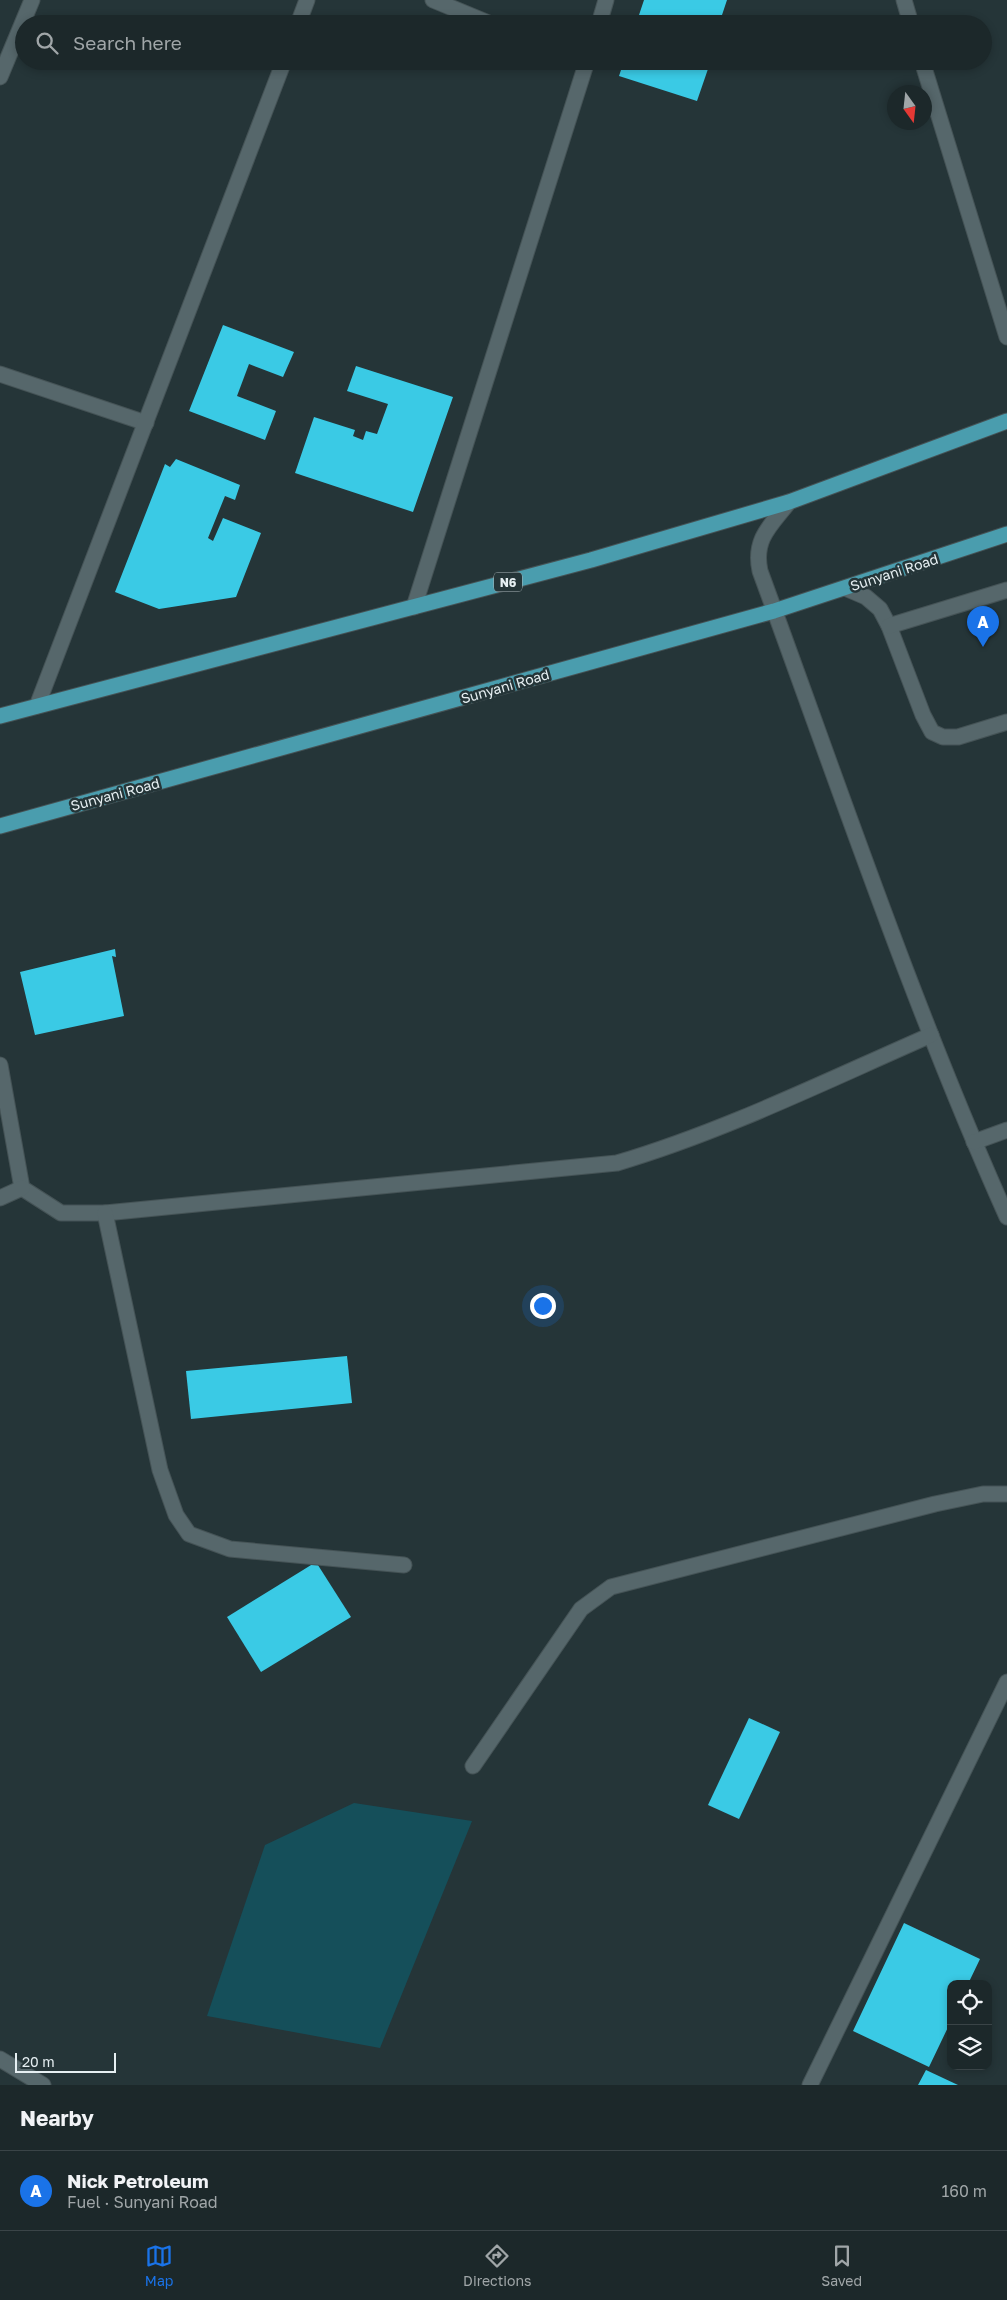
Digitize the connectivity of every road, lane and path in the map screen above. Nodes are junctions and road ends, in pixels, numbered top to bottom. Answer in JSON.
{"nodes":[{"id":1,"x":32,"y":0,"type":"edge"},
{"id":2,"x":307,"y":0,"type":"edge"},
{"id":3,"x":433,"y":0,"type":"edge"},
{"id":4,"x":606,"y":0,"type":"edge"},
{"id":5,"x":904,"y":0,"type":"edge"},
{"id":6,"x":26,"y":15,"type":"edge"},
{"id":7,"x":301,"y":15,"type":"edge"},
{"id":8,"x":469,"y":15,"type":"edge"},
{"id":9,"x":602,"y":15,"type":"edge"},
{"id":10,"x":908,"y":15,"type":"edge"},
{"id":11,"x":15,"y":41,"type":"edge"},
{"id":12,"x":281,"y":70,"type":"edge"},
{"id":13,"x":583,"y":70,"type":"edge"},
{"id":14,"x":925,"y":70,"type":"edge"},
{"id":15,"x":0,"y":77,"type":"edge"},
{"id":16,"x":1007,"y":337,"type":"edge"},
{"id":17,"x":0,"y":374,"type":"edge"},
{"id":18,"x":1007,"y":421,"type":"edge"},
{"id":19,"x":146,"y":423,"type":"junction"},
{"id":20,"x":789,"y":502,"type":"junction"},
{"id":21,"x":1007,"y":534,"type":"edge"},
{"id":22,"x":845,"y":588,"type":"junction"},
{"id":23,"x":1007,"y":590,"type":"edge"},
{"id":24,"x":414,"y":607,"type":"junction"},
{"id":25,"x":774,"y":611,"type":"junction"},
{"id":26,"x":889,"y":626,"type":"junction"},
{"id":27,"x":37,"y":706,"type":"junction"},
{"id":28,"x":0,"y":716,"type":"edge"},
{"id":29,"x":1007,"y":722,"type":"edge"},
{"id":30,"x":0,"y":826,"type":"edge"},
{"id":31,"x":931,"y":1035,"type":"junction"},
{"id":32,"x":0,"y":1065,"type":"edge"},
{"id":33,"x":1007,"y":1130,"type":"edge"},
{"id":34,"x":974,"y":1142,"type":"junction"},
{"id":35,"x":22,"y":1188,"type":"junction"},
{"id":36,"x":0,"y":1198,"type":"edge"},
{"id":37,"x":104,"y":1213,"type":"junction"},
{"id":38,"x":1007,"y":1217,"type":"edge"},
{"id":39,"x":1007,"y":1494,"type":"edge"},
{"id":40,"x":404,"y":1565,"type":"dead end"},
{"id":41,"x":1007,"y":1682,"type":"edge"},
{"id":42,"x":473,"y":1766,"type":"dead end"},
{"id":43,"x":0,"y":2059,"type":"edge"},
{"id":44,"x":43,"y":2085,"type":"edge"},
{"id":45,"x":810,"y":2085,"type":"edge"}],
"edges":[{"from":1,"to":6,"type":"street"},
{"from":2,"to":7,"type":"street"},
{"from":3,"to":8,"type":"street"},
{"from":4,"to":9,"type":"street"},
{"from":5,"to":10,"type":"street"},
{"from":11,"to":15,"type":"street"},
{"from":12,"to":19,"type":"street"},
{"from":13,"to":24,"type":"street"},
{"from":14,"to":16,"type":"street"},
{"from":17,"to":19,"type":"street"},
{"from":18,"to":20,"type":"main road","number":"N6"},
{"from":19,"to":27,"type":"street"},
{"from":20,"to":24,"type":"main road","number":"N6"},
{"from":20,"to":25,"type":"street"},
{"from":21,"to":22,"type":"main road","name":"Sunyani Road"},
{"from":22,"to":25,"type":"main road","name":"Sunyani Road"},
{"from":22,"to":26,"type":"street"},
{"from":23,"to":26,"type":"street"},
{"from":24,"to":27,"type":"main road","number":"N6"},
{"from":25,"to":30,"type":"main road","name":"Sunyani Road"},
{"from":25,"to":31,"type":"street"},
{"from":26,"to":29,"type":"street"},
{"from":27,"to":28,"type":"main road","number":"N6"},
{"from":31,"to":34,"type":"street"},
{"from":31,"to":37,"type":"street"},
{"from":32,"to":35,"type":"street"},
{"from":33,"to":34,"type":"street"},
{"from":34,"to":38,"type":"street"},
{"from":35,"to":36,"type":"street"},
{"from":35,"to":37,"type":"street"},
{"from":37,"to":40,"type":"street"},
{"from":39,"to":42,"type":"street"},
{"from":41,"to":45,"type":"street"},
{"from":43,"to":44,"type":"street"}]}
